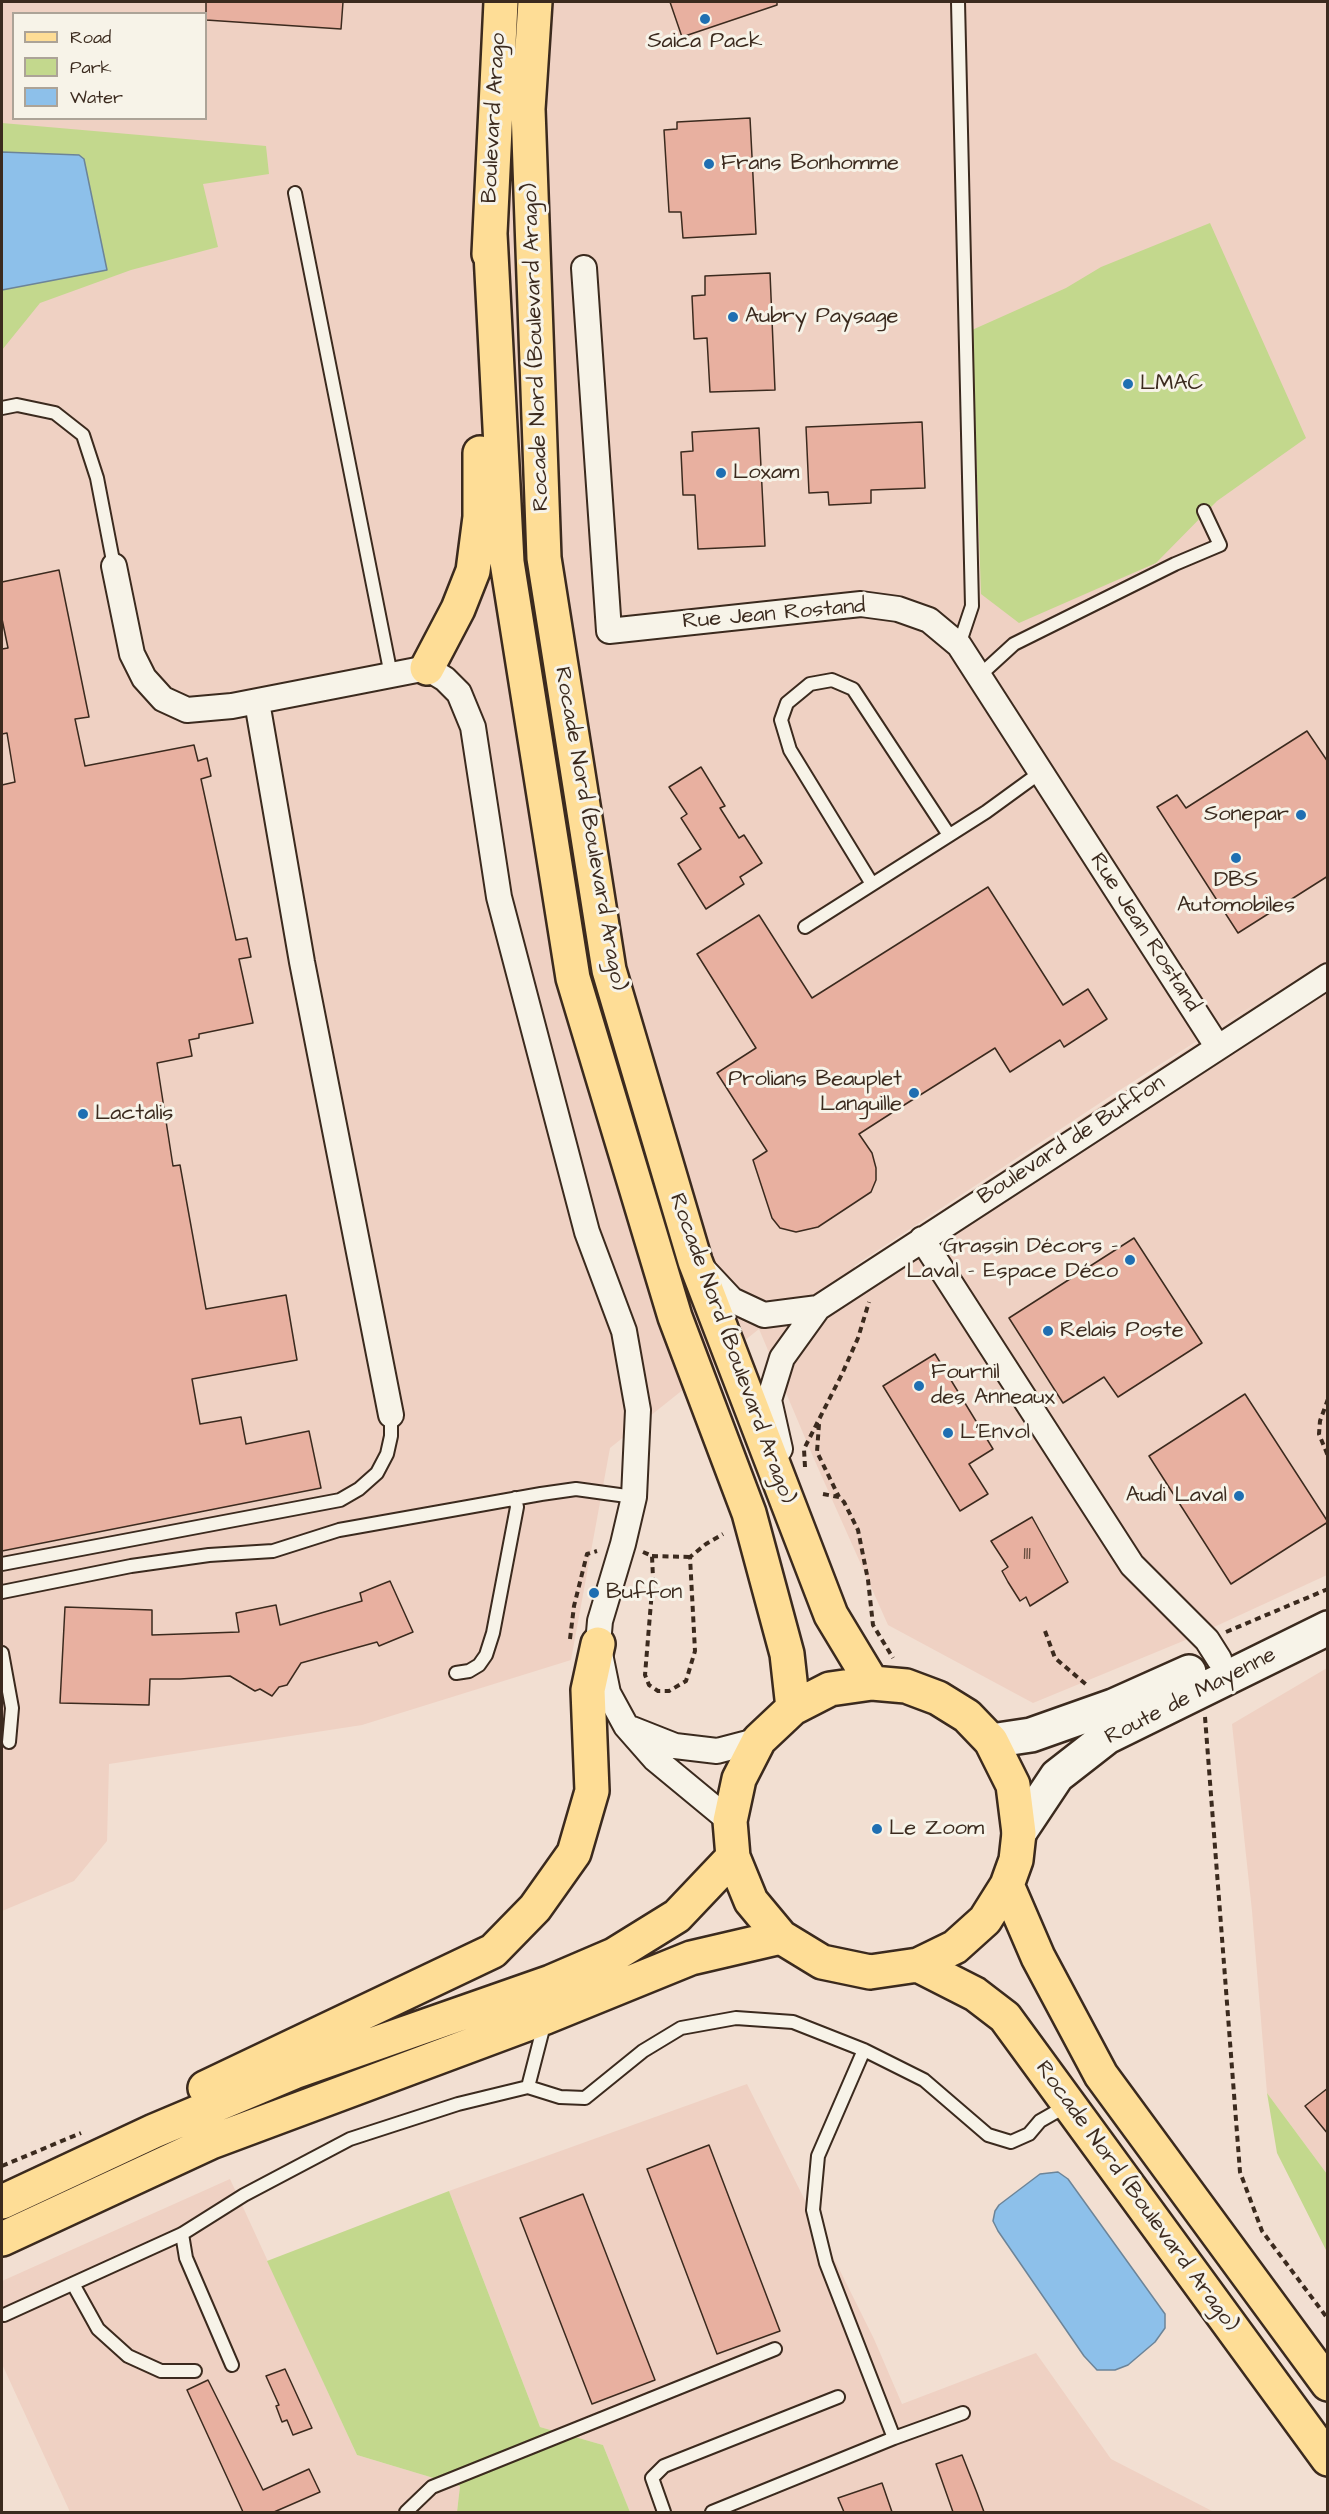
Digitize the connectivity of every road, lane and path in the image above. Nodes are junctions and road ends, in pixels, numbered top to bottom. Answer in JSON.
{"nodes":[{"id":1,"x":501,"y":2,"type":"edge"},
{"id":2,"x":535,"y":2,"type":"edge"},
{"id":3,"x":958,"y":2,"type":"edge"},
{"id":4,"x":295,"y":193,"type":"dead end"},
{"id":5,"x":490,"y":234,"type":"junction"},
{"id":6,"x":584,"y":268,"type":"dead end"},
{"id":7,"x":2,"y":408,"type":"edge"},
{"id":8,"x":1204,"y":511,"type":"dead end"},
{"id":9,"x":114,"y":566,"type":"joint"},
{"id":10,"x":960,"y":645,"type":"junction"},
{"id":11,"x":427,"y":668,"type":"junction"},
{"id":12,"x":391,"y":675,"type":"junction"},
{"id":13,"x":980,"y":676,"type":"junction"},
{"id":14,"x":256,"y":702,"type":"junction"},
{"id":15,"x":1041,"y":772,"type":"junction"},
{"id":16,"x":949,"y":835,"type":"junction"},
{"id":17,"x":872,"y":884,"type":"junction"},
{"id":18,"x":805,"y":927,"type":"dead end"},
{"id":19,"x":1328,"y":976,"type":"edge"},
{"id":20,"x":1217,"y":1046,"type":"junction"},
{"id":21,"x":922,"y":1239,"type":"junction"},
{"id":22,"x":694,"y":1261,"type":"junction"},
{"id":23,"x":870,"y":1300,"type":"dead end"},
{"id":24,"x":818,"y":1308,"type":"junction"},
{"id":25,"x":1328,"y":1400,"type":"edge"},
{"id":26,"x":391,"y":1415,"type":"joint"},
{"id":27,"x":819,"y":1420,"type":"junction"},
{"id":28,"x":1328,"y":1455,"type":"edge"},
{"id":29,"x":805,"y":1472,"type":"dead end"},
{"id":30,"x":823,"y":1494,"type":"dead end"},
{"id":31,"x":634,"y":1497,"type":"junction"},
{"id":32,"x":839,"y":1497,"type":"junction"},
{"id":33,"x":515,"y":1498,"type":"junction"},
{"id":34,"x":723,"y":1534,"type":"dead end"},
{"id":35,"x":800,"y":1539,"type":"junction"},
{"id":36,"x":595,"y":1551,"type":"dead end"},
{"id":37,"x":642,"y":1552,"type":"dead end"},
{"id":38,"x":652,"y":1556,"type":"junction"},
{"id":39,"x":690,"y":1557,"type":"junction"},
{"id":40,"x":2,"y":1564,"type":"edge"},
{"id":41,"x":2,"y":1592,"type":"edge"},
{"id":42,"x":1328,"y":1611,"type":"edge"},
{"id":43,"x":1328,"y":1628,"type":"edge"},
{"id":44,"x":1046,"y":1631,"type":"dead end"},
{"id":45,"x":583,"y":1645,"type":"junction"},
{"id":46,"x":2,"y":1653,"type":"edge"},
{"id":47,"x":1219,"y":1659,"type":"junction"},
{"id":48,"x":886,"y":1666,"type":"junction"},
{"id":49,"x":456,"y":1673,"type":"dead end"},
{"id":50,"x":1089,"y":1688,"type":"dead end"},
{"id":51,"x":793,"y":1708,"type":"junction"},
{"id":52,"x":1205,"y":1708,"type":"dead end"},
{"id":53,"x":626,"y":1726,"type":"junction"},
{"id":54,"x":759,"y":1740,"type":"junction"},
{"id":55,"x":991,"y":1741,"type":"junction"},
{"id":56,"x":9,"y":1742,"type":"dead end"},
{"id":57,"x":730,"y":1821,"type":"junction"},
{"id":58,"x":1019,"y":1833,"type":"junction"},
{"id":59,"x":733,"y":1857,"type":"junction"},
{"id":60,"x":1007,"y":1885,"type":"junction"},
{"id":61,"x":781,"y":1937,"type":"junction"},
{"id":62,"x":918,"y":1965,"type":"junction"},
{"id":63,"x":546,"y":2017,"type":"junction"},
{"id":64,"x":864,"y":2049,"type":"junction"},
{"id":65,"x":528,"y":2087,"type":"junction"},
{"id":66,"x":1070,"y":2104,"type":"junction"},
{"id":67,"x":88,"y":2130,"type":"dead end"},
{"id":68,"x":154,"y":2131,"type":"junction"},
{"id":69,"x":2,"y":2166,"type":"edge"},
{"id":70,"x":2,"y":2202,"type":"edge"},
{"id":71,"x":182,"y":2234,"type":"junction"},
{"id":72,"x":2,"y":2239,"type":"edge"},
{"id":73,"x":73,"y":2284,"type":"junction"},
{"id":74,"x":4,"y":2315,"type":"dead end"},
{"id":75,"x":1328,"y":2319,"type":"edge"},
{"id":76,"x":776,"y":2349,"type":"dead end"},
{"id":77,"x":232,"y":2365,"type":"dead end"},
{"id":78,"x":195,"y":2371,"type":"dead end"},
{"id":79,"x":1328,"y":2384,"type":"edge"},
{"id":80,"x":838,"y":2397,"type":"dead end"},
{"id":81,"x":963,"y":2413,"type":"dead end"},
{"id":82,"x":894,"y":2438,"type":"junction"},
{"id":83,"x":1328,"y":2458,"type":"edge"},
{"id":84,"x":406,"y":2512,"type":"edge"},
{"id":85,"x":664,"y":2512,"type":"edge"},
{"id":86,"x":712,"y":2512,"type":"edge"}],
"edges":[{"from":1,"to":5,"type":"main road","name":"Boulevard Arago"},
{"from":2,"to":22,"type":"main road","name":"Rocade Nord (Boulevard Arago)"},
{"from":3,"to":10,"type":"lane"},
{"from":4,"to":12,"type":"lane"},
{"from":5,"to":11,"type":"main road"},
{"from":5,"to":51,"type":"main road"},
{"from":6,"to":10,"type":"street","name":"Rue Jean Rostand"},
{"from":7,"to":9,"type":"lane"},
{"from":8,"to":13,"type":"lane"},
{"from":9,"to":14,"type":"street"},
{"from":10,"to":13,"type":"street","name":"Rue Jean Rostand"},
{"from":11,"to":12,"type":"street"},
{"from":11,"to":31,"type":"street"},
{"from":12,"to":14,"type":"street"},
{"from":13,"to":15,"type":"street","name":"Rue Jean Rostand"},
{"from":14,"to":26,"type":"street"},
{"from":15,"to":16,"type":"lane"},
{"from":15,"to":20,"type":"street","name":"Rue Jean Rostand"},
{"from":16,"to":17,"type":"lane"},
{"from":16,"to":17,"type":"lane"},
{"from":17,"to":18,"type":"lane"},
{"from":19,"to":20,"type":"street","name":"Boulevard de Buffon"},
{"from":20,"to":21,"type":"street","name":"Boulevard de Buffon"},
{"from":21,"to":24,"type":"street","name":"Boulevard de Buffon"},
{"from":21,"to":47,"type":"street"},
{"from":22,"to":24,"type":"street"},
{"from":22,"to":35,"type":"main road","name":"Rocade Nord (Boulevard Arago)"},
{"from":23,"to":27,"type":"path"},
{"from":24,"to":35,"type":"street"},
{"from":25,"to":28,"type":"path"},
{"from":26,"to":40,"type":"lane"},
{"from":27,"to":29,"type":"path"},
{"from":27,"to":32,"type":"path"},
{"from":30,"to":32,"type":"path"},
{"from":31,"to":33,"type":"lane"},
{"from":31,"to":45,"type":"street"},
{"from":32,"to":48,"type":"path"},
{"from":33,"to":41,"type":"lane"},
{"from":33,"to":49,"type":"lane"},
{"from":34,"to":39,"type":"path"},
{"from":35,"to":48,"type":"main road","name":"Rocade Nord (Boulevard Arago)"},
{"from":36,"to":45,"type":"path"},
{"from":37,"to":38,"type":"path"},
{"from":38,"to":39,"type":"path"},
{"from":38,"to":39,"type":"path"},
{"from":42,"to":47,"type":"main road","name":"Route de Mayenne"},
{"from":43,"to":58,"type":"main road","name":"Route de Mayenne"},
{"from":44,"to":50,"type":"path"},
{"from":45,"to":53,"type":"street"},
{"from":45,"to":68,"type":"main road"},
{"from":46,"to":56,"type":"lane"},
{"from":47,"to":55,"type":"main road","name":"Route de Mayenne"},
{"from":48,"to":51,"type":"main road"},
{"from":48,"to":55,"type":"main road"},
{"from":51,"to":54,"type":"main road"},
{"from":52,"to":75,"type":"path"},
{"from":53,"to":54,"type":"street"},
{"from":53,"to":57,"type":"street"},
{"from":54,"to":57,"type":"main road"},
{"from":55,"to":58,"type":"main road"},
{"from":57,"to":59,"type":"main road"},
{"from":58,"to":60,"type":"main road"},
{"from":59,"to":61,"type":"main road"},
{"from":59,"to":68,"type":"main road"},
{"from":60,"to":62,"type":"main road"},
{"from":60,"to":79,"type":"main road"},
{"from":61,"to":62,"type":"main road"},
{"from":61,"to":63,"type":"main road"},
{"from":62,"to":66,"type":"main road","name":"Rocade Nord (Boulevard Arago)"},
{"from":63,"to":65,"type":"lane"},
{"from":63,"to":72,"type":"main road"},
{"from":64,"to":65,"type":"lane"},
{"from":64,"to":66,"type":"lane"},
{"from":64,"to":82,"type":"lane"},
{"from":65,"to":71,"type":"lane"},
{"from":66,"to":83,"type":"main road","name":"Rocade Nord (Boulevard Arago)"},
{"from":67,"to":69,"type":"path"},
{"from":68,"to":70,"type":"main road"},
{"from":71,"to":73,"type":"lane"},
{"from":71,"to":77,"type":"lane"},
{"from":73,"to":74,"type":"lane"},
{"from":73,"to":78,"type":"lane"},
{"from":76,"to":84,"type":"lane"},
{"from":80,"to":85,"type":"lane"},
{"from":81,"to":82,"type":"lane"},
{"from":82,"to":86,"type":"lane"}]}
